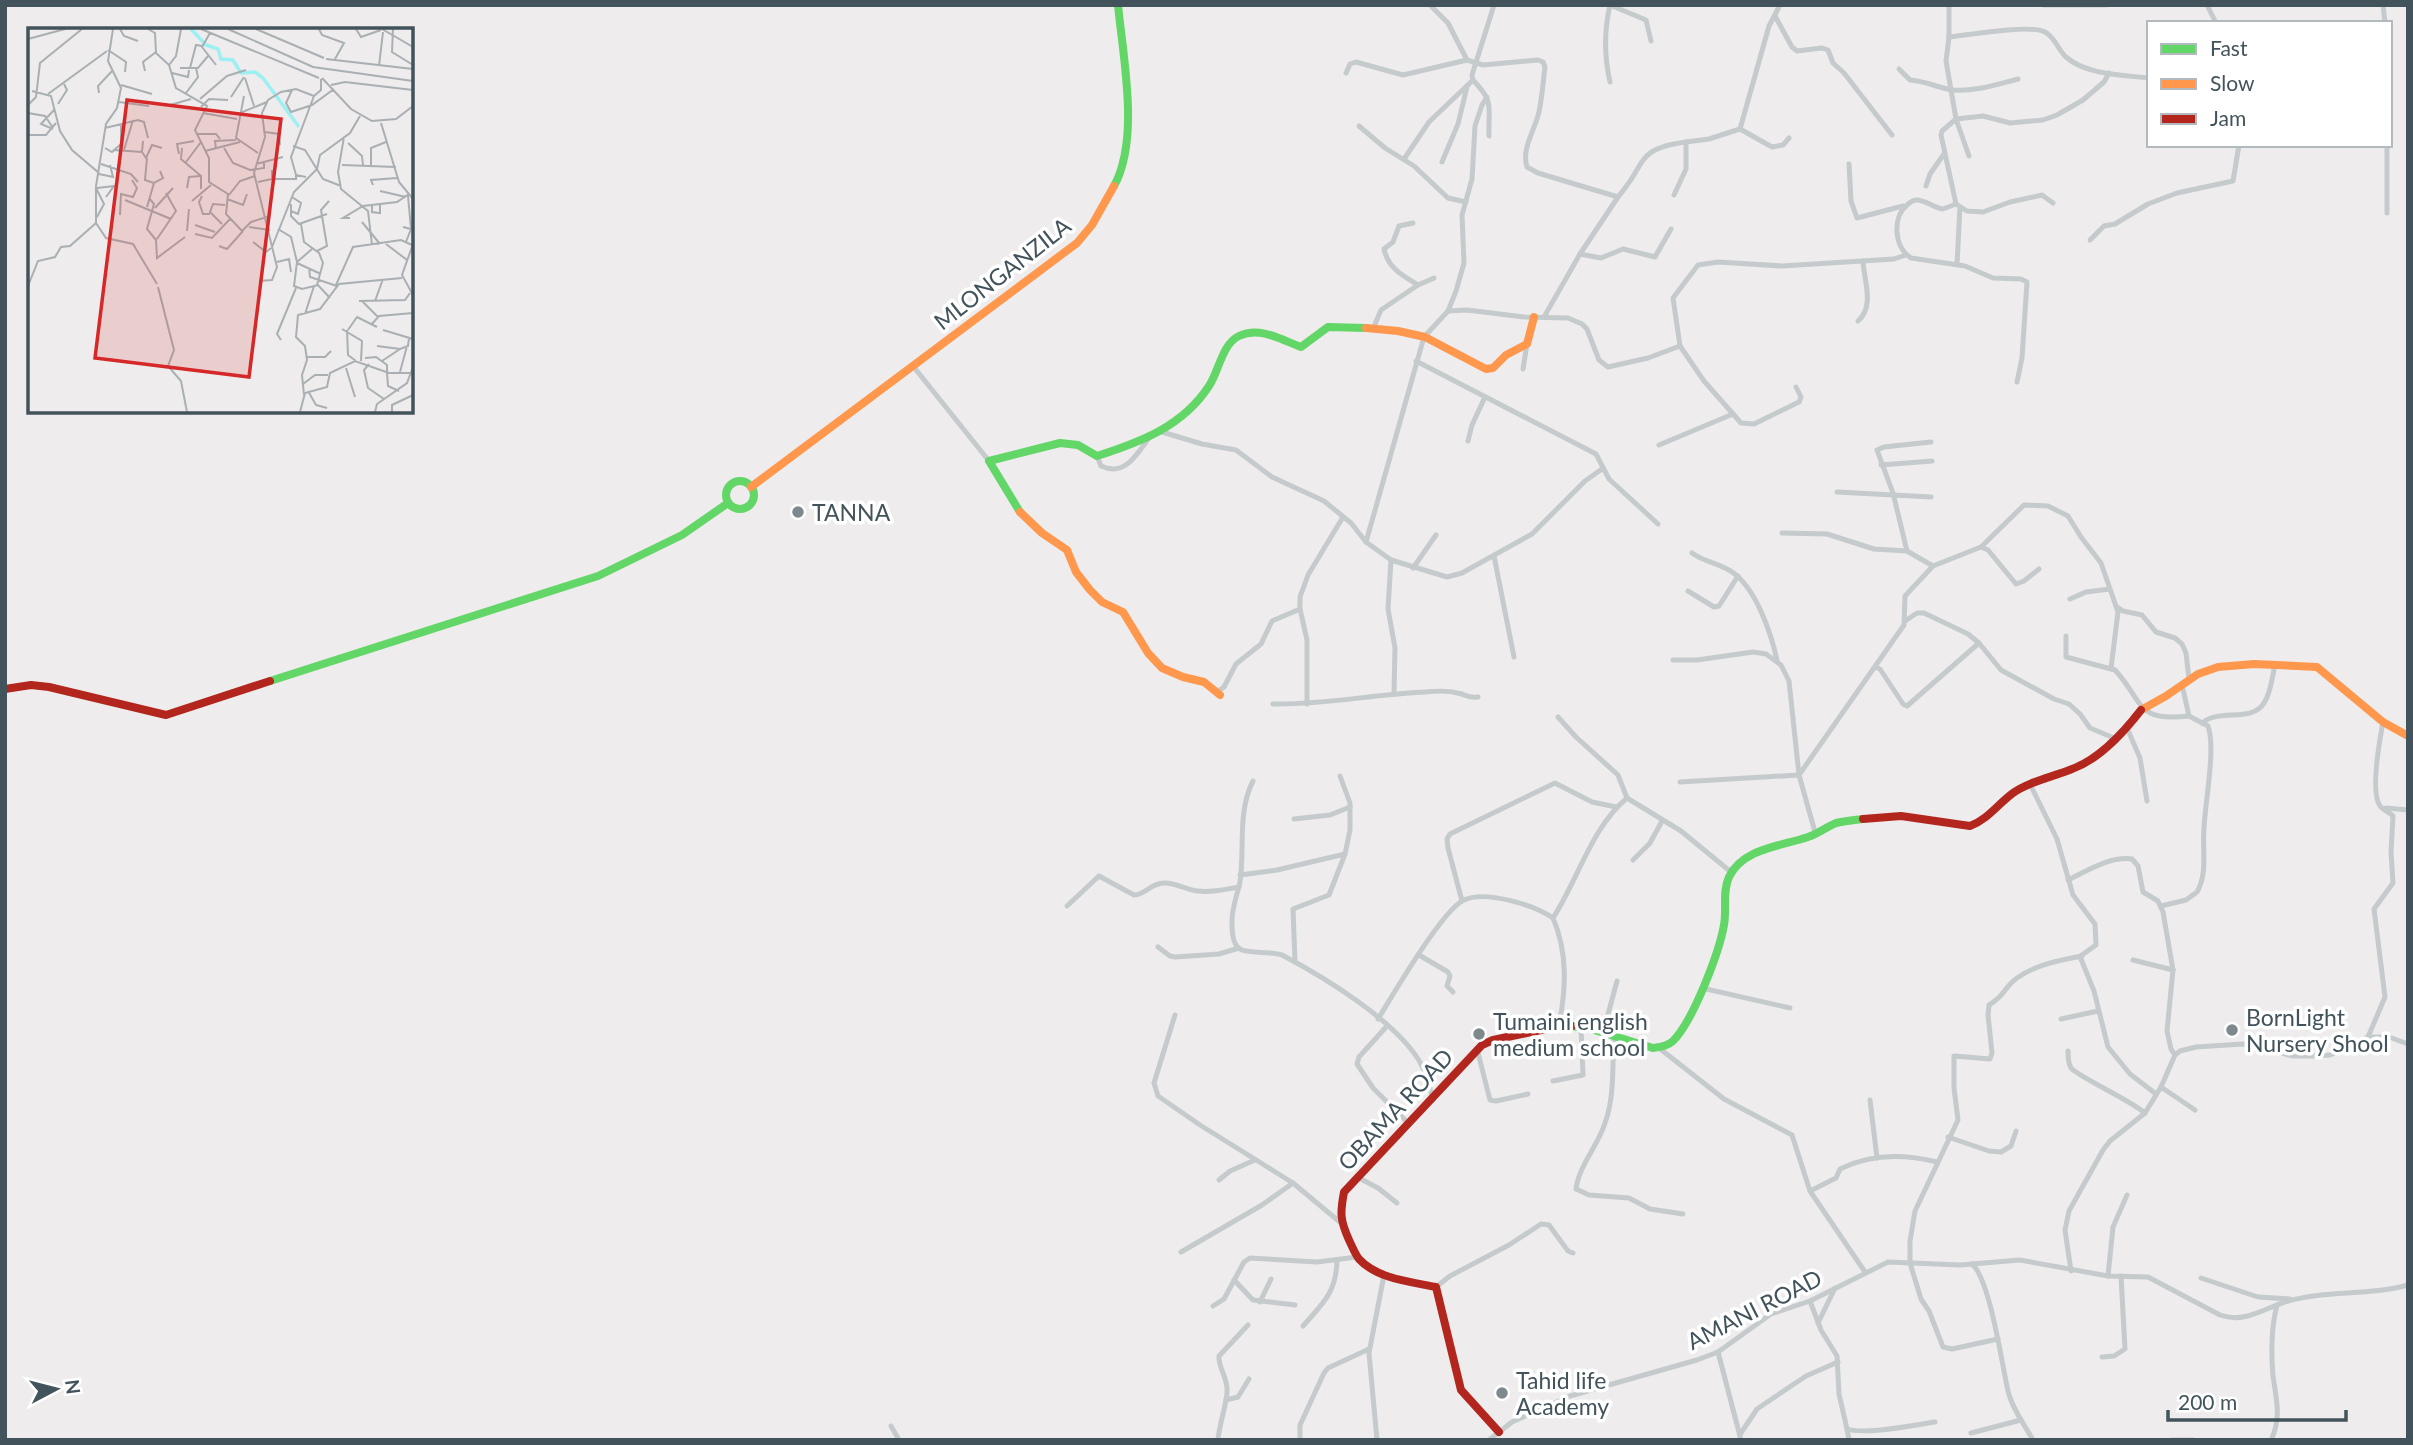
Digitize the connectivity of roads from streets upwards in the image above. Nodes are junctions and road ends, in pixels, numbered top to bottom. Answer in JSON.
{"nodes":[{"id":1,"x":1118,"y":5,"type":"edge"},
{"id":2,"x":1430,"y":5,"type":"edge"},
{"id":3,"x":1494,"y":5,"type":"edge"},
{"id":4,"x":1610,"y":5,"type":"edge"},
{"id":5,"x":1780,"y":5,"type":"edge"},
{"id":6,"x":1949,"y":5,"type":"edge"},
{"id":7,"x":2044,"y":5,"type":"edge"},
{"id":8,"x":2106,"y":5,"type":"edge"},
{"id":9,"x":2207,"y":5,"type":"edge"},
{"id":10,"x":1775,"y":16,"type":"junction"},
{"id":11,"x":2215,"y":21,"type":"edge"},
{"id":12,"x":1949,"y":37,"type":"junction"},
{"id":13,"x":1651,"y":41,"type":"dead end"},
{"id":14,"x":1467,"y":60,"type":"junction"},
{"id":15,"x":1476,"y":62,"type":"junction"},
{"id":16,"x":1899,"y":69,"type":"dead end"},
{"id":17,"x":1346,"y":73,"type":"dead end"},
{"id":18,"x":2109,"y":73,"type":"junction"},
{"id":19,"x":2147,"y":78,"type":"edge"},
{"id":20,"x":2018,"y":79,"type":"dead end"},
{"id":21,"x":1473,"y":80,"type":"junction"},
{"id":22,"x":1610,"y":82,"type":"dead end"},
{"id":23,"x":1467,"y":87,"type":"junction"},
{"id":24,"x":1951,"y":90,"type":"junction"},
{"id":25,"x":1487,"y":97,"type":"junction"},
{"id":26,"x":1956,"y":119,"type":"junction"},
{"id":27,"x":1359,"y":126,"type":"dead end"},
{"id":28,"x":1740,"y":129,"type":"junction"},
{"id":29,"x":1892,"y":135,"type":"dead end"},
{"id":30,"x":1489,"y":136,"type":"dead end"},
{"id":31,"x":1789,"y":138,"type":"dead end"},
{"id":32,"x":1686,"y":142,"type":"junction"},
{"id":33,"x":2239,"y":147,"type":"edge"},
{"id":34,"x":2387,"y":147,"type":"edge"},
{"id":35,"x":1944,"y":154,"type":"junction"},
{"id":36,"x":1969,"y":156,"type":"dead end"},
{"id":37,"x":1404,"y":159,"type":"junction"},
{"id":38,"x":1442,"y":162,"type":"dead end"},
{"id":39,"x":1849,"y":164,"type":"dead end"},
{"id":40,"x":1926,"y":186,"type":"dead end"},
{"id":41,"x":1674,"y":195,"type":"dead end"},
{"id":42,"x":1618,"y":197,"type":"junction"},
{"id":43,"x":1466,"y":202,"type":"junction"},
{"id":44,"x":2053,"y":203,"type":"dead end"},
{"id":45,"x":1906,"y":205,"type":"junction"},
{"id":46,"x":1958,"y":206,"type":"junction"},
{"id":47,"x":2387,"y":214,"type":"dead end"},
{"id":48,"x":1413,"y":223,"type":"dead end"},
{"id":49,"x":1671,"y":229,"type":"dead end"},
{"id":50,"x":2090,"y":240,"type":"dead end"},
{"id":51,"x":1580,"y":254,"type":"junction"},
{"id":52,"x":1906,"y":255,"type":"junction"},
{"id":53,"x":1863,"y":261,"type":"junction"},
{"id":54,"x":1957,"y":264,"type":"junction"},
{"id":55,"x":1434,"y":278,"type":"dead end"},
{"id":56,"x":1418,"y":285,"type":"junction"},
{"id":57,"x":1448,"y":311,"type":"junction"},
{"id":58,"x":1534,"y":317,"type":"junction"},
{"id":59,"x":1544,"y":317,"type":"junction"},
{"id":60,"x":1858,"y":321,"type":"dead end"},
{"id":61,"x":1373,"y":329,"type":"junction"},
{"id":62,"x":1424,"y":337,"type":"junction"},
{"id":63,"x":1527,"y":344,"type":"junction"},
{"id":64,"x":1680,"y":346,"type":"junction"},
{"id":65,"x":1416,"y":361,"type":"junction"},
{"id":66,"x":913,"y":366,"type":"junction"},
{"id":67,"x":1523,"y":369,"type":"dead end"},
{"id":68,"x":2017,"y":382,"type":"dead end"},
{"id":69,"x":1796,"y":387,"type":"dead end"},
{"id":70,"x":1485,"y":397,"type":"junction"},
{"id":71,"x":1733,"y":414,"type":"junction"},
{"id":72,"x":1162,"y":432,"type":"junction"},
{"id":73,"x":1149,"y":438,"type":"junction"},
{"id":74,"x":1468,"y":442,"type":"dead end"},
{"id":75,"x":1931,"y":442,"type":"dead end"},
{"id":76,"x":1659,"y":445,"type":"dead end"},
{"id":77,"x":1097,"y":456,"type":"junction"},
{"id":78,"x":989,"y":461,"type":"junction"},
{"id":79,"x":1932,"y":461,"type":"dead end"},
{"id":80,"x":1881,"y":465,"type":"junction"},
{"id":81,"x":1602,"y":469,"type":"junction"},
{"id":82,"x":751,"y":487,"type":"junction"},
{"id":83,"x":1837,"y":492,"type":"dead end"},
{"id":84,"x":1893,"y":493,"type":"junction"},
{"id":85,"x":1931,"y":497,"type":"dead end"},
{"id":86,"x":728,"y":503,"type":"junction"},
{"id":87,"x":1343,"y":517,"type":"junction"},
{"id":88,"x":1658,"y":524,"type":"dead end"},
{"id":89,"x":1782,"y":533,"type":"dead end"},
{"id":90,"x":1436,"y":535,"type":"dead end"},
{"id":91,"x":1366,"y":542,"type":"junction"},
{"id":92,"x":1981,"y":547,"type":"junction"},
{"id":93,"x":1907,"y":551,"type":"junction"},
{"id":94,"x":1692,"y":552,"type":"dead end"},
{"id":95,"x":1494,"y":555,"type":"junction"},
{"id":96,"x":1391,"y":560,"type":"junction"},
{"id":97,"x":1933,"y":566,"type":"junction"},
{"id":98,"x":1413,"y":568,"type":"junction"},
{"id":99,"x":2039,"y":569,"type":"dead end"},
{"id":100,"x":1738,"y":576,"type":"junction"},
{"id":101,"x":2110,"y":589,"type":"junction"},
{"id":102,"x":1688,"y":591,"type":"dead end"},
{"id":103,"x":2070,"y":599,"type":"dead end"},
{"id":104,"x":2117,"y":607,"type":"junction"},
{"id":105,"x":1300,"y":609,"type":"junction"},
{"id":106,"x":1905,"y":621,"type":"junction"},
{"id":107,"x":2066,"y":636,"type":"dead end"},
{"id":108,"x":1979,"y":643,"type":"junction"},
{"id":109,"x":1514,"y":657,"type":"dead end"},
{"id":110,"x":1673,"y":660,"type":"dead end"},
{"id":111,"x":1777,"y":660,"type":"junction"},
{"id":112,"x":2275,"y":665,"type":"junction"},
{"id":113,"x":1875,"y":667,"type":"junction"},
{"id":114,"x":2111,"y":668,"type":"junction"},
{"id":115,"x":2186,"y":682,"type":"junction"},
{"id":116,"x":5,"y":688,"type":"edge"},
{"id":117,"x":1218,"y":693,"type":"joint"},
{"id":118,"x":1394,"y":694,"type":"junction"},
{"id":119,"x":1478,"y":697,"type":"dead end"},
{"id":120,"x":1273,"y":704,"type":"dead end"},
{"id":121,"x":1307,"y":704,"type":"junction"},
{"id":122,"x":2142,"y":708,"type":"junction"},
{"id":123,"x":2189,"y":716,"type":"junction"},
{"id":124,"x":1558,"y":718,"type":"dead end"},
{"id":125,"x":2383,"y":722,"type":"junction"},
{"id":126,"x":2202,"y":723,"type":"junction"},
{"id":127,"x":2127,"y":727,"type":"junction"},
{"id":128,"x":2408,"y":736,"type":"edge"},
{"id":129,"x":2114,"y":738,"type":"junction"},
{"id":130,"x":1800,"y":775,"type":"junction"},
{"id":131,"x":1340,"y":776,"type":"dead end"},
{"id":132,"x":1253,"y":781,"type":"dead end"},
{"id":133,"x":1680,"y":782,"type":"dead end"},
{"id":134,"x":2030,"y":784,"type":"junction"},
{"id":135,"x":1626,"y":798,"type":"junction"},
{"id":136,"x":2147,"y":801,"type":"dead end"},
{"id":137,"x":1350,"y":807,"type":"junction"},
{"id":138,"x":1616,"y":807,"type":"junction"},
{"id":139,"x":2383,"y":808,"type":"junction"},
{"id":140,"x":2408,"y":810,"type":"edge"},
{"id":141,"x":1294,"y":818,"type":"dead end"},
{"id":142,"x":1662,"y":821,"type":"junction"},
{"id":143,"x":1815,"y":832,"type":"junction"},
{"id":144,"x":1345,"y":854,"type":"junction"},
{"id":145,"x":1633,"y":860,"type":"dead end"},
{"id":146,"x":1731,"y":872,"type":"junction"},
{"id":147,"x":1240,"y":875,"type":"junction"},
{"id":148,"x":2068,"y":880,"type":"junction"},
{"id":149,"x":1239,"y":887,"type":"junction"},
{"id":150,"x":1462,"y":901,"type":"junction"},
{"id":151,"x":1067,"y":906,"type":"dead end"},
{"id":152,"x":2161,"y":906,"type":"junction"},
{"id":153,"x":1553,"y":918,"type":"junction"},
{"id":154,"x":1158,"y":947,"type":"dead end"},
{"id":155,"x":1239,"y":948,"type":"junction"},
{"id":156,"x":1419,"y":955,"type":"junction"},
{"id":157,"x":2082,"y":956,"type":"junction"},
{"id":158,"x":2133,"y":960,"type":"dead end"},
{"id":159,"x":1295,"y":962,"type":"junction"},
{"id":160,"x":2173,"y":970,"type":"junction"},
{"id":161,"x":1617,"y":981,"type":"dead end"},
{"id":162,"x":1702,"y":988,"type":"junction"},
{"id":163,"x":1453,"y":992,"type":"dead end"},
{"id":164,"x":1790,"y":1008,"type":"dead end"},
{"id":165,"x":2098,"y":1012,"type":"junction"},
{"id":166,"x":1175,"y":1015,"type":"dead end"},
{"id":167,"x":1378,"y":1019,"type":"junction"},
{"id":168,"x":2061,"y":1019,"type":"dead end"},
{"id":169,"x":1559,"y":1025,"type":"junction"},
{"id":170,"x":1387,"y":1026,"type":"junction"},
{"id":171,"x":1581,"y":1027,"type":"junction"},
{"id":172,"x":1603,"y":1033,"type":"junction"},
{"id":173,"x":1614,"y":1036,"type":"junction"},
{"id":174,"x":2368,"y":1037,"type":"junction"},
{"id":175,"x":2408,"y":1044,"type":"edge"},
{"id":176,"x":1659,"y":1048,"type":"junction"},
{"id":177,"x":1477,"y":1049,"type":"junction"},
{"id":178,"x":2068,"y":1051,"type":"dead end"},
{"id":179,"x":2175,"y":1055,"type":"junction"},
{"id":180,"x":1553,"y":1081,"type":"dead end"},
{"id":181,"x":2161,"y":1087,"type":"junction"},
{"id":182,"x":1528,"y":1094,"type":"dead end"},
{"id":183,"x":2156,"y":1094,"type":"junction"},
{"id":184,"x":1433,"y":1100,"type":"junction"},
{"id":185,"x":1870,"y":1100,"type":"dead end"},
{"id":186,"x":2195,"y":1110,"type":"dead end"},
{"id":187,"x":2145,"y":1113,"type":"junction"},
{"id":188,"x":1409,"y":1124,"type":"junction"},
{"id":189,"x":2016,"y":1130,"type":"dead end"},
{"id":190,"x":1948,"y":1137,"type":"junction"},
{"id":191,"x":1877,"y":1158,"type":"junction"},
{"id":192,"x":1255,"y":1160,"type":"junction"},
{"id":193,"x":1937,"y":1162,"type":"junction"},
{"id":194,"x":1357,"y":1177,"type":"junction"},
{"id":195,"x":1219,"y":1180,"type":"dead end"},
{"id":196,"x":1293,"y":1183,"type":"junction"},
{"id":197,"x":1810,"y":1191,"type":"junction"},
{"id":198,"x":2127,"y":1195,"type":"dead end"},
{"id":199,"x":1397,"y":1203,"type":"dead end"},
{"id":200,"x":1683,"y":1214,"type":"dead end"},
{"id":201,"x":1342,"y":1224,"type":"junction"},
{"id":202,"x":1181,"y":1252,"type":"dead end"},
{"id":203,"x":1573,"y":1253,"type":"dead end"},
{"id":204,"x":1357,"y":1257,"type":"junction"},
{"id":205,"x":1337,"y":1261,"type":"junction"},
{"id":206,"x":1910,"y":1263,"type":"junction"},
{"id":207,"x":1972,"y":1264,"type":"junction"},
{"id":208,"x":2071,"y":1271,"type":"junction"},
{"id":209,"x":1865,"y":1272,"type":"junction"},
{"id":210,"x":1384,"y":1275,"type":"junction"},
{"id":211,"x":2108,"y":1276,"type":"junction"},
{"id":212,"x":2121,"y":1276,"type":"junction"},
{"id":213,"x":2201,"y":1278,"type":"dead end"},
{"id":214,"x":1271,"y":1279,"type":"dead end"},
{"id":215,"x":1234,"y":1280,"type":"junction"},
{"id":216,"x":2408,"y":1285,"type":"edge"},
{"id":217,"x":1436,"y":1287,"type":"junction"},
{"id":218,"x":1836,"y":1287,"type":"junction"},
{"id":219,"x":2297,"y":1299,"type":"junction"},
{"id":220,"x":1810,"y":1301,"type":"junction"},
{"id":221,"x":1260,"y":1302,"type":"junction"},
{"id":222,"x":1295,"y":1305,"type":"dead end"},
{"id":223,"x":2277,"y":1305,"type":"junction"},
{"id":224,"x":1213,"y":1306,"type":"dead end"},
{"id":225,"x":1818,"y":1323,"type":"junction"},
{"id":226,"x":1248,"y":1325,"type":"dead end"},
{"id":227,"x":1303,"y":1326,"type":"dead end"},
{"id":228,"x":1998,"y":1339,"type":"junction"},
{"id":229,"x":1369,"y":1349,"type":"junction"},
{"id":230,"x":1718,"y":1352,"type":"junction"},
{"id":231,"x":2102,"y":1357,"type":"dead end"},
{"id":232,"x":1838,"y":1362,"type":"junction"},
{"id":233,"x":1248,"y":1379,"type":"dead end"},
{"id":234,"x":1226,"y":1400,"type":"junction"},
{"id":235,"x":2021,"y":1420,"type":"junction"},
{"id":236,"x":1935,"y":1422,"type":"dead end"},
{"id":237,"x":891,"y":1426,"type":"dead end"},
{"id":238,"x":1847,"y":1429,"type":"junction"},
{"id":239,"x":1971,"y":1433,"type":"dead end"},
{"id":240,"x":1741,"y":1436,"type":"edge"},
{"id":241,"x":1494,"y":1437,"type":"edge"},
{"id":242,"x":899,"y":1440,"type":"edge"},
{"id":243,"x":1218,"y":1440,"type":"edge"},
{"id":244,"x":1300,"y":1440,"type":"edge"},
{"id":245,"x":1377,"y":1440,"type":"edge"},
{"id":246,"x":1849,"y":1440,"type":"edge"},
{"id":247,"x":2033,"y":1440,"type":"edge"},
{"id":248,"x":2172,"y":1440,"type":"edge"},
{"id":249,"x":2193,"y":1440,"type":"edge"},
{"id":250,"x":2272,"y":1440,"type":"edge"}],
"edges":[{"from":1,"to":66,"type":"street","name":"MLONGANZILA"},
{"from":2,"to":14,"type":"street"},
{"from":3,"to":15,"type":"street"},
{"from":4,"to":13,"type":"street"},
{"from":4,"to":22,"type":"street"},
{"from":5,"to":10,"type":"street"},
{"from":6,"to":12,"type":"street"},
{"from":7,"to":8,"type":"street"},
{"from":9,"to":11,"type":"street"},
{"from":10,"to":28,"type":"street"},
{"from":10,"to":29,"type":"street"},
{"from":12,"to":18,"type":"street"},
{"from":12,"to":24,"type":"street"},
{"from":14,"to":15,"type":"street"},
{"from":14,"to":17,"type":"street"},
{"from":15,"to":21,"type":"street"},
{"from":15,"to":42,"type":"street"},
{"from":16,"to":24,"type":"street"},
{"from":18,"to":19,"type":"street"},
{"from":18,"to":26,"type":"street"},
{"from":20,"to":24,"type":"street"},
{"from":21,"to":23,"type":"street"},
{"from":21,"to":25,"type":"street"},
{"from":23,"to":37,"type":"street"},
{"from":23,"to":38,"type":"street"},
{"from":24,"to":26,"type":"street"},
{"from":25,"to":30,"type":"street"},
{"from":25,"to":43,"type":"street"},
{"from":26,"to":35,"type":"street"},
{"from":26,"to":36,"type":"street"},
{"from":27,"to":37,"type":"street"},
{"from":28,"to":31,"type":"street"},
{"from":28,"to":32,"type":"street"},
{"from":32,"to":41,"type":"street"},
{"from":32,"to":42,"type":"street"},
{"from":33,"to":50,"type":"street"},
{"from":34,"to":47,"type":"street"},
{"from":35,"to":40,"type":"street"},
{"from":35,"to":46,"type":"street"},
{"from":37,"to":43,"type":"street"},
{"from":39,"to":45,"type":"street"},
{"from":42,"to":51,"type":"street"},
{"from":43,"to":57,"type":"street"},
{"from":44,"to":46,"type":"street"},
{"from":45,"to":46,"type":"street"},
{"from":45,"to":52,"type":"street"},
{"from":46,"to":54,"type":"street"},
{"from":48,"to":56,"type":"street"},
{"from":49,"to":51,"type":"street"},
{"from":51,"to":59,"type":"street"},
{"from":52,"to":53,"type":"street"},
{"from":52,"to":54,"type":"street"},
{"from":53,"to":60,"type":"street"},
{"from":53,"to":64,"type":"street"},
{"from":54,"to":68,"type":"street"},
{"from":55,"to":56,"type":"street"},
{"from":56,"to":61,"type":"street"},
{"from":57,"to":58,"type":"street"},
{"from":57,"to":62,"type":"street"},
{"from":58,"to":59,"type":"street"},
{"from":58,"to":63,"type":"street"},
{"from":59,"to":64,"type":"street"},
{"from":61,"to":62,"type":"street"},
{"from":61,"to":72,"type":"street"},
{"from":62,"to":63,"type":"street"},
{"from":62,"to":65,"type":"street"},
{"from":63,"to":67,"type":"street"},
{"from":64,"to":71,"type":"street"},
{"from":65,"to":70,"type":"street"},
{"from":65,"to":91,"type":"street"},
{"from":66,"to":78,"type":"street"},
{"from":66,"to":82,"type":"street","name":"MLONGANZILA"},
{"from":69,"to":71,"type":"street"},
{"from":70,"to":74,"type":"street"},
{"from":70,"to":81,"type":"street"},
{"from":71,"to":76,"type":"street"},
{"from":72,"to":73,"type":"street"},
{"from":72,"to":87,"type":"street"},
{"from":73,"to":77,"type":"street"},
{"from":73,"to":77,"type":"street"},
{"from":75,"to":80,"type":"street"},
{"from":77,"to":78,"type":"street"},
{"from":78,"to":117,"type":"street"},
{"from":79,"to":80,"type":"street"},
{"from":80,"to":84,"type":"street"},
{"from":81,"to":88,"type":"street"},
{"from":81,"to":95,"type":"street"},
{"from":82,"to":86,"type":"street"},
{"from":82,"to":86,"type":"street"},
{"from":83,"to":84,"type":"street"},
{"from":84,"to":85,"type":"street"},
{"from":84,"to":93,"type":"street"},
{"from":86,"to":116,"type":"street"},
{"from":87,"to":91,"type":"street"},
{"from":87,"to":105,"type":"street"},
{"from":89,"to":93,"type":"street"},
{"from":90,"to":98,"type":"street"},
{"from":91,"to":96,"type":"street"},
{"from":92,"to":97,"type":"street"},
{"from":92,"to":99,"type":"street"},
{"from":92,"to":101,"type":"street"},
{"from":93,"to":97,"type":"street"},
{"from":94,"to":100,"type":"street"},
{"from":95,"to":98,"type":"street"},
{"from":95,"to":109,"type":"street"},
{"from":96,"to":98,"type":"street"},
{"from":96,"to":118,"type":"street"},
{"from":97,"to":106,"type":"street"},
{"from":100,"to":102,"type":"street"},
{"from":100,"to":111,"type":"street"},
{"from":101,"to":103,"type":"street"},
{"from":101,"to":104,"type":"street"},
{"from":104,"to":114,"type":"street"},
{"from":104,"to":115,"type":"street"},
{"from":105,"to":117,"type":"street"},
{"from":105,"to":121,"type":"street"},
{"from":106,"to":108,"type":"street"},
{"from":106,"to":113,"type":"street"},
{"from":107,"to":114,"type":"street"},
{"from":108,"to":113,"type":"street"},
{"from":108,"to":129,"type":"street"},
{"from":110,"to":111,"type":"street"},
{"from":111,"to":130,"type":"street"},
{"from":112,"to":115,"type":"street"},
{"from":112,"to":125,"type":"street"},
{"from":112,"to":126,"type":"street"},
{"from":113,"to":130,"type":"street"},
{"from":114,"to":122,"type":"street"},
{"from":115,"to":122,"type":"street"},
{"from":115,"to":123,"type":"street"},
{"from":118,"to":119,"type":"street"},
{"from":118,"to":121,"type":"street"},
{"from":120,"to":121,"type":"street"},
{"from":122,"to":123,"type":"street"},
{"from":122,"to":127,"type":"street"},
{"from":123,"to":126,"type":"street"},
{"from":124,"to":135,"type":"street"},
{"from":125,"to":128,"type":"street"},
{"from":125,"to":139,"type":"street"},
{"from":126,"to":152,"type":"street"},
{"from":127,"to":129,"type":"street"},
{"from":127,"to":136,"type":"street"},
{"from":129,"to":134,"type":"street"},
{"from":130,"to":133,"type":"street"},
{"from":130,"to":143,"type":"street"},
{"from":131,"to":137,"type":"street"},
{"from":132,"to":147,"type":"street"},
{"from":134,"to":143,"type":"street"},
{"from":134,"to":148,"type":"street"},
{"from":135,"to":138,"type":"street"},
{"from":135,"to":142,"type":"street"},
{"from":137,"to":141,"type":"street"},
{"from":137,"to":144,"type":"street"},
{"from":138,"to":150,"type":"street"},
{"from":138,"to":153,"type":"street"},
{"from":139,"to":140,"type":"street"},
{"from":139,"to":174,"type":"street"},
{"from":142,"to":145,"type":"street"},
{"from":142,"to":146,"type":"street"},
{"from":143,"to":146,"type":"street"},
{"from":144,"to":147,"type":"street"},
{"from":144,"to":159,"type":"street"},
{"from":146,"to":162,"type":"street"},
{"from":147,"to":149,"type":"street"},
{"from":148,"to":152,"type":"street"},
{"from":148,"to":157,"type":"street"},
{"from":149,"to":151,"type":"street"},
{"from":149,"to":155,"type":"street"},
{"from":150,"to":153,"type":"street"},
{"from":150,"to":156,"type":"street"},
{"from":152,"to":160,"type":"street"},
{"from":153,"to":169,"type":"street"},
{"from":154,"to":155,"type":"street"},
{"from":155,"to":159,"type":"street"},
{"from":156,"to":163,"type":"street"},
{"from":156,"to":167,"type":"street"},
{"from":157,"to":165,"type":"street"},
{"from":157,"to":190,"type":"street"},
{"from":158,"to":160,"type":"street"},
{"from":159,"to":167,"type":"street"},
{"from":160,"to":179,"type":"street"},
{"from":161,"to":172,"type":"street"},
{"from":162,"to":164,"type":"street"},
{"from":162,"to":176,"type":"street"},
{"from":165,"to":168,"type":"street"},
{"from":165,"to":183,"type":"street"},
{"from":166,"to":192,"type":"street"},
{"from":167,"to":170,"type":"street"},
{"from":169,"to":171,"type":"street","name":"OBAMA ROAD"},
{"from":169,"to":177,"type":"street","name":"OBAMA ROAD"},
{"from":170,"to":184,"type":"street"},
{"from":170,"to":188,"type":"street"},
{"from":171,"to":172,"type":"street","name":"OBAMA ROAD"},
{"from":171,"to":180,"type":"street"},
{"from":172,"to":173,"type":"street","name":"OBAMA ROAD"},
{"from":173,"to":176,"type":"street","name":"OBAMA ROAD"},
{"from":173,"to":200,"type":"street"},
{"from":174,"to":175,"type":"street"},
{"from":174,"to":179,"type":"street"},
{"from":176,"to":197,"type":"street"},
{"from":177,"to":182,"type":"street"},
{"from":177,"to":184,"type":"street","name":"OBAMA ROAD"},
{"from":178,"to":187,"type":"street"},
{"from":179,"to":181,"type":"street"},
{"from":181,"to":183,"type":"street"},
{"from":181,"to":186,"type":"street"},
{"from":183,"to":187,"type":"street"},
{"from":184,"to":188,"type":"street","name":"OBAMA ROAD"},
{"from":185,"to":191,"type":"street"},
{"from":187,"to":208,"type":"street"},
{"from":188,"to":194,"type":"street","name":"OBAMA ROAD"},
{"from":189,"to":190,"type":"street"},
{"from":190,"to":193,"type":"street"},
{"from":191,"to":193,"type":"street"},
{"from":191,"to":197,"type":"street"},
{"from":192,"to":195,"type":"street"},
{"from":192,"to":196,"type":"street"},
{"from":193,"to":206,"type":"street"},
{"from":194,"to":199,"type":"street"},
{"from":194,"to":201,"type":"street","name":"OBAMA ROAD"},
{"from":196,"to":201,"type":"street"},
{"from":196,"to":202,"type":"street"},
{"from":197,"to":209,"type":"street"},
{"from":198,"to":211,"type":"street"},
{"from":201,"to":204,"type":"street"},
{"from":203,"to":217,"type":"street"},
{"from":204,"to":205,"type":"street"},
{"from":204,"to":210,"type":"street"},
{"from":205,"to":215,"type":"street"},
{"from":205,"to":227,"type":"street"},
{"from":206,"to":207,"type":"street","name":"AMANI ROAD"},
{"from":206,"to":209,"type":"street","name":"AMANI ROAD"},
{"from":206,"to":228,"type":"street"},
{"from":207,"to":208,"type":"street","name":"AMANI ROAD"},
{"from":207,"to":228,"type":"street"},
{"from":208,"to":211,"type":"street","name":"AMANI ROAD"},
{"from":209,"to":218,"type":"street","name":"AMANI ROAD"},
{"from":210,"to":217,"type":"street"},
{"from":210,"to":229,"type":"street"},
{"from":211,"to":212,"type":"street","name":"AMANI ROAD"},
{"from":212,"to":223,"type":"street","name":"AMANI ROAD"},
{"from":212,"to":231,"type":"street"},
{"from":213,"to":219,"type":"street"},
{"from":214,"to":221,"type":"street"},
{"from":215,"to":221,"type":"street"},
{"from":215,"to":224,"type":"street"},
{"from":216,"to":219,"type":"street","name":"AMANI ROAD"},
{"from":217,"to":241,"type":"street"},
{"from":218,"to":220,"type":"street","name":"AMANI ROAD"},
{"from":218,"to":225,"type":"street"},
{"from":219,"to":223,"type":"street","name":"AMANI ROAD"},
{"from":220,"to":225,"type":"street"},
{"from":220,"to":230,"type":"street","name":"AMANI ROAD"},
{"from":221,"to":222,"type":"street"},
{"from":223,"to":250,"type":"street"},
{"from":225,"to":232,"type":"street"},
{"from":226,"to":234,"type":"street"},
{"from":228,"to":235,"type":"street"},
{"from":229,"to":244,"type":"street"},
{"from":229,"to":245,"type":"street"},
{"from":230,"to":240,"type":"street"},
{"from":230,"to":241,"type":"street","name":"AMANI ROAD"},
{"from":232,"to":238,"type":"street"},
{"from":232,"to":240,"type":"street"},
{"from":233,"to":234,"type":"street"},
{"from":234,"to":243,"type":"street"},
{"from":235,"to":239,"type":"street"},
{"from":235,"to":247,"type":"street"},
{"from":236,"to":238,"type":"street"},
{"from":237,"to":242,"type":"street"},
{"from":238,"to":246,"type":"street"},
{"from":248,"to":249,"type":"street"}]}
